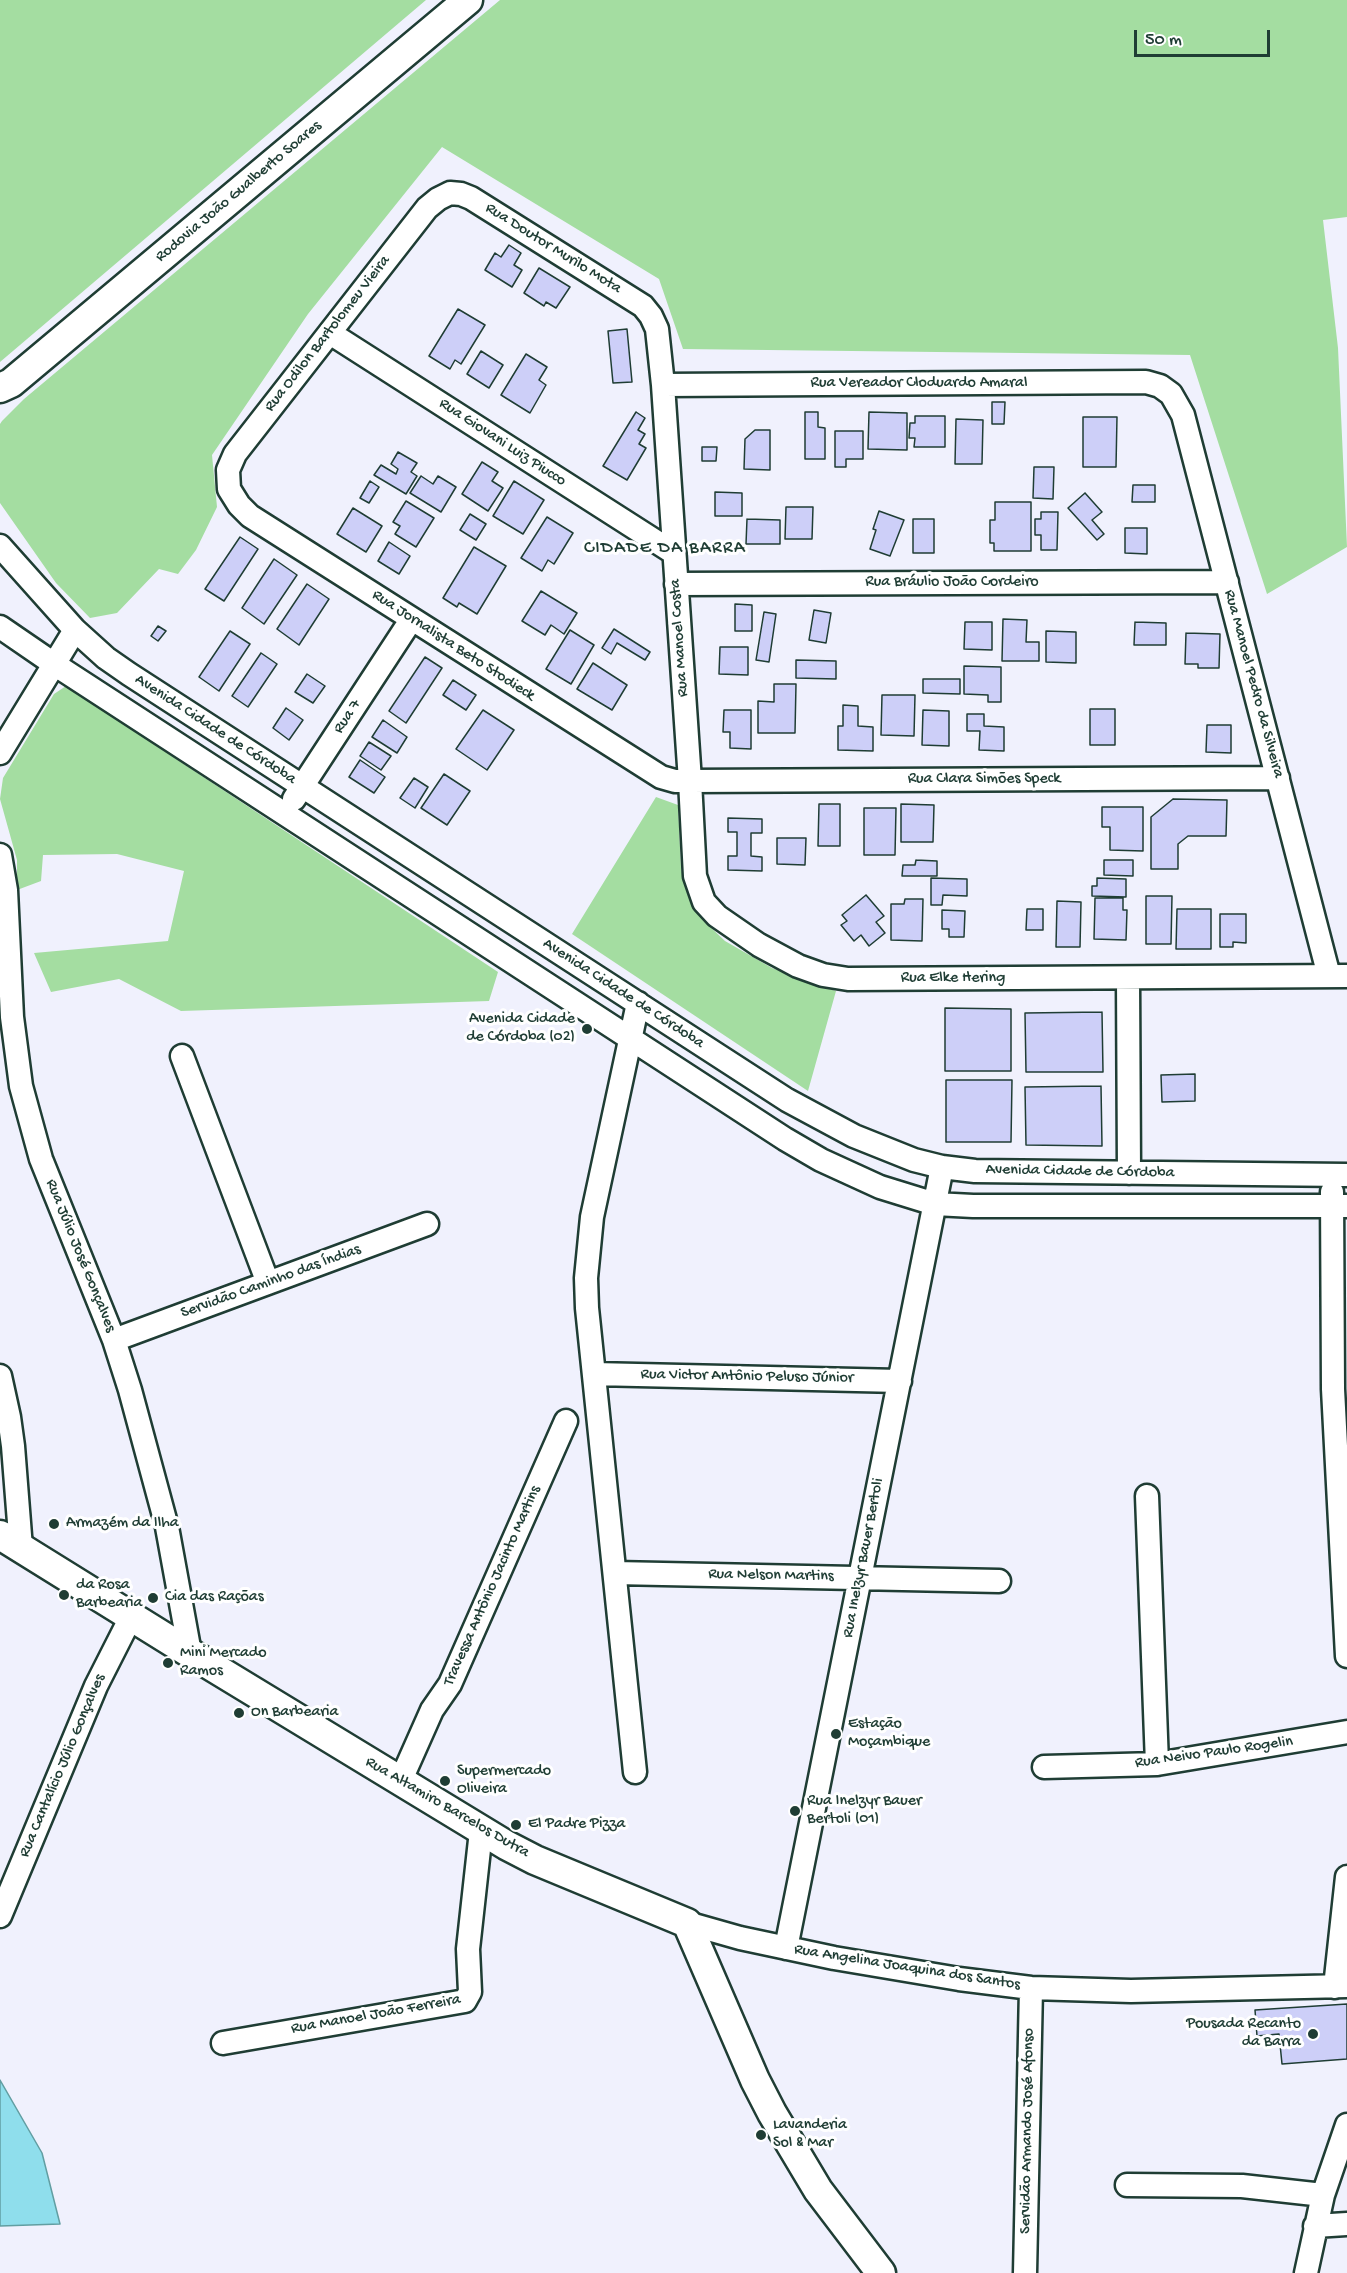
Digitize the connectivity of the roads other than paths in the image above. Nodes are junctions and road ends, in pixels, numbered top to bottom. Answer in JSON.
{"nodes":[{"id":1,"x":468,"y":0,"type":"edge"},
{"id":2,"x":450,"y":193,"type":"joint"},
{"id":3,"x":651,"y":316,"type":"joint"},
{"id":4,"x":330,"y":333,"type":"junction"},
{"id":5,"x":663,"y":385,"type":"junction"},
{"id":6,"x":4,"y":390,"type":"edge"},
{"id":7,"x":1171,"y":394,"type":"joint"},
{"id":8,"x":229,"y":489,"type":"joint"},
{"id":9,"x":0,"y":546,"type":"edge"},
{"id":10,"x":674,"y":553,"type":"junction"},
{"id":11,"x":1227,"y":582,"type":"junction"},
{"id":12,"x":676,"y":584,"type":"junction"},
{"id":13,"x":411,"y":620,"type":"junction"},
{"id":14,"x":0,"y":627,"type":"edge"},
{"id":15,"x":75,"y":630,"type":"junction"},
{"id":16,"x":54,"y":664,"type":"junction"},
{"id":17,"x":0,"y":753,"type":"edge"},
{"id":18,"x":1278,"y":778,"type":"junction"},
{"id":19,"x":690,"y":781,"type":"junction"},
{"id":20,"x":302,"y":786,"type":"junction"},
{"id":21,"x":285,"y":813,"type":"junction"},
{"id":22,"x":0,"y":855,"type":"edge"},
{"id":23,"x":1338,"y":976,"type":"edge"},
{"id":24,"x":1128,"y":978,"type":"junction"},
{"id":25,"x":638,"y":1004,"type":"junction"},
{"id":26,"x":630,"y":1038,"type":"junction"},
{"id":27,"x":182,"y":1056,"type":"dead end"},
{"id":28,"x":942,"y":1167,"type":"junction"},
{"id":29,"x":1129,"y":1173,"type":"junction"},
{"id":30,"x":1340,"y":1175,"type":"edge"},
{"id":31,"x":935,"y":1204,"type":"junction"},
{"id":32,"x":1340,"y":1207,"type":"edge"},
{"id":33,"x":427,"y":1224,"type":"dead end"},
{"id":34,"x":268,"y":1283,"type":"junction"},
{"id":35,"x":114,"y":1340,"type":"junction"},
{"id":36,"x":594,"y":1374,"type":"junction"},
{"id":37,"x":0,"y":1376,"type":"edge"},
{"id":38,"x":900,"y":1381,"type":"junction"},
{"id":39,"x":566,"y":1421,"type":"dead end"},
{"id":40,"x":1341,"y":1445,"type":"edge"},
{"id":41,"x":1146,"y":1496,"type":"dead end"},
{"id":42,"x":10,"y":1541,"type":"edge"},
{"id":43,"x":615,"y":1573,"type":"junction"},
{"id":44,"x":860,"y":1578,"type":"junction"},
{"id":45,"x":999,"y":1581,"type":"dead end"},
{"id":46,"x":131,"y":1617,"type":"junction"},
{"id":47,"x":190,"y":1653,"type":"junction"},
{"id":48,"x":1347,"y":1656,"type":"edge"},
{"id":49,"x":1347,"y":1732,"type":"edge"},
{"id":50,"x":1157,"y":1764,"type":"junction"},
{"id":51,"x":1044,"y":1767,"type":"dead end"},
{"id":52,"x":635,"y":1772,"type":"dead end"},
{"id":53,"x":400,"y":1782,"type":"junction"},
{"id":54,"x":481,"y":1831,"type":"junction"},
{"id":55,"x":1347,"y":1877,"type":"edge"},
{"id":56,"x":0,"y":1916,"type":"edge"},
{"id":57,"x":687,"y":1923,"type":"junction"},
{"id":58,"x":786,"y":1948,"type":"junction"},
{"id":59,"x":1341,"y":1987,"type":"edge"},
{"id":60,"x":1031,"y":1988,"type":"junction"},
{"id":61,"x":223,"y":2043,"type":"dead end"},
{"id":62,"x":1347,"y":2125,"type":"edge"},
{"id":63,"x":1126,"y":2185,"type":"dead end"},
{"id":64,"x":1323,"y":2195,"type":"junction"},
{"id":65,"x":1347,"y":2224,"type":"edge"},
{"id":66,"x":1315,"y":2226,"type":"junction"},
{"id":67,"x":881,"y":2273,"type":"edge"},
{"id":68,"x":1025,"y":2273,"type":"edge"},
{"id":69,"x":1306,"y":2273,"type":"edge"}],
"edges":[{"from":1,"to":6,"type":"main road","name":"Rodovia João Gualberto Soares"},
{"from":2,"to":3,"type":"street","name":"Rua Doutor Murilo Mota"},
{"from":2,"to":4,"type":"street","name":"Rua Odilon Bartolomeu Vieira"},
{"from":3,"to":5,"type":"street","name":"Rua Manoel Costa"},
{"from":4,"to":8,"type":"street","name":"Rua Odilon Bartolomeu Vieira"},
{"from":4,"to":10,"type":"street","name":"Rua Giovani Luiz Piucco"},
{"from":5,"to":7,"type":"street","name":"Rua Vereador Cloduardo Amaral"},
{"from":5,"to":10,"type":"street","name":"Rua Manoel Costa"},
{"from":7,"to":11,"type":"street","name":"Rua Manoel Pedro da Silveira"},
{"from":8,"to":13,"type":"street","name":"Rua Jornalista Beto Stodieck"},
{"from":9,"to":15,"type":"street","name":"Avenida Cidade de Córdoba"},
{"from":10,"to":12,"type":"street","name":"Rua Manoel Costa"},
{"from":11,"to":12,"type":"street","name":"Rua Bráulio João Cordeiro"},
{"from":11,"to":18,"type":"street","name":"Rua Manoel Pedro da Silveira"},
{"from":12,"to":19,"type":"street","name":"Rua Manoel Costa"},
{"from":13,"to":19,"type":"street","name":"Rua Jornalista Beto Stodieck"},
{"from":13,"to":20,"type":"street","name":"Rua 7"},
{"from":14,"to":16,"type":"street","name":"Avenida Cidade de Córdoba"},
{"from":15,"to":16,"type":"street"},
{"from":15,"to":20,"type":"street","name":"Avenida Cidade de Córdoba"},
{"from":16,"to":17,"type":"street"},
{"from":16,"to":21,"type":"street","name":"Avenida Cidade de Córdoba"},
{"from":18,"to":19,"type":"street","name":"Rua Clara Simões Speck"},
{"from":18,"to":23,"type":"street","name":"Rua Manoel Pedro da Silveira"},
{"from":19,"to":24,"type":"street","name":"Rua Elke Hering"},
{"from":20,"to":21,"type":"street","name":"Rua 7"},
{"from":20,"to":25,"type":"street","name":"Avenida Cidade de Córdoba"},
{"from":21,"to":26,"type":"street","name":"Avenida Cidade de Córdoba"},
{"from":22,"to":35,"type":"street","name":"Rua Júlio José Gonçalves"},
{"from":23,"to":24,"type":"street","name":"Rua Elke Hering"},
{"from":24,"to":29,"type":"street"},
{"from":25,"to":26,"type":"street"},
{"from":25,"to":28,"type":"street","name":"Avenida Cidade de Córdoba"},
{"from":26,"to":31,"type":"street","name":"Avenida Cidade de Córdoba"},
{"from":26,"to":36,"type":"street"},
{"from":27,"to":34,"type":"street"},
{"from":28,"to":29,"type":"street","name":"Avenida Cidade de Córdoba"},
{"from":28,"to":31,"type":"street","name":"Rua Inelzyr Bauer Bertoli"},
{"from":29,"to":30,"type":"street","name":"Avenida Cidade de Córdoba"},
{"from":30,"to":32,"type":"street"},
{"from":31,"to":32,"type":"street","name":"Avenida Cidade de Córdoba"},
{"from":31,"to":38,"type":"street","name":"Rua Inelzyr Bauer Bertoli"},
{"from":32,"to":40,"type":"street"},
{"from":33,"to":34,"type":"street","name":"Servidão Caminho das Índias"},
{"from":34,"to":35,"type":"street","name":"Servidão Caminho das Índias"},
{"from":35,"to":47,"type":"street","name":"Rua Júlio José Gonçalves"},
{"from":36,"to":38,"type":"street","name":"Rua Victor Antônio Peluso Júnior"},
{"from":36,"to":43,"type":"street"},
{"from":37,"to":42,"type":"street"},
{"from":38,"to":44,"type":"street","name":"Rua Inelzyr Bauer Bertoli"},
{"from":39,"to":53,"type":"street","name":"Travessa Antônio Jacinto Martins"},
{"from":40,"to":48,"type":"street"},
{"from":41,"to":50,"type":"street"},
{"from":42,"to":46,"type":"main road","name":"Rua Altamiro Barcelos Dutra"},
{"from":43,"to":44,"type":"street","name":"Rua Nelson Martins"},
{"from":43,"to":52,"type":"street"},
{"from":44,"to":45,"type":"street","name":"Rua Nelson Martins"},
{"from":44,"to":58,"type":"street","name":"Rua Inelzyr Bauer Bertoli"},
{"from":46,"to":47,"type":"main road","name":"Rua Altamiro Barcelos Dutra"},
{"from":46,"to":56,"type":"street","name":"Rua Cantalício Júlio Gonçalves"},
{"from":47,"to":53,"type":"main road","name":"Rua Altamiro Barcelos Dutra"},
{"from":49,"to":50,"type":"street","name":"Rua Neivo Paulo Rogelin"},
{"from":50,"to":51,"type":"street","name":"Rua Neivo Paulo Rogelin"},
{"from":53,"to":54,"type":"main road","name":"Rua Altamiro Barcelos Dutra"},
{"from":54,"to":57,"type":"main road","name":"Rua Altamiro Barcelos Dutra"},
{"from":54,"to":61,"type":"street","name":"Rua Manoel João Ferreira"},
{"from":55,"to":59,"type":"street"},
{"from":57,"to":58,"type":"street","name":"Rua Angelina Joaquina dos Santos"},
{"from":57,"to":67,"type":"main road"},
{"from":58,"to":60,"type":"street","name":"Rua Angelina Joaquina dos Santos"},
{"from":59,"to":60,"type":"street","name":"Rua Angelina Joaquina dos Santos"},
{"from":60,"to":68,"type":"street","name":"Servidão Armando José Afonso"},
{"from":62,"to":64,"type":"street"},
{"from":63,"to":64,"type":"street"},
{"from":64,"to":66,"type":"street"},
{"from":65,"to":66,"type":"street"},
{"from":66,"to":69,"type":"street"}]}
